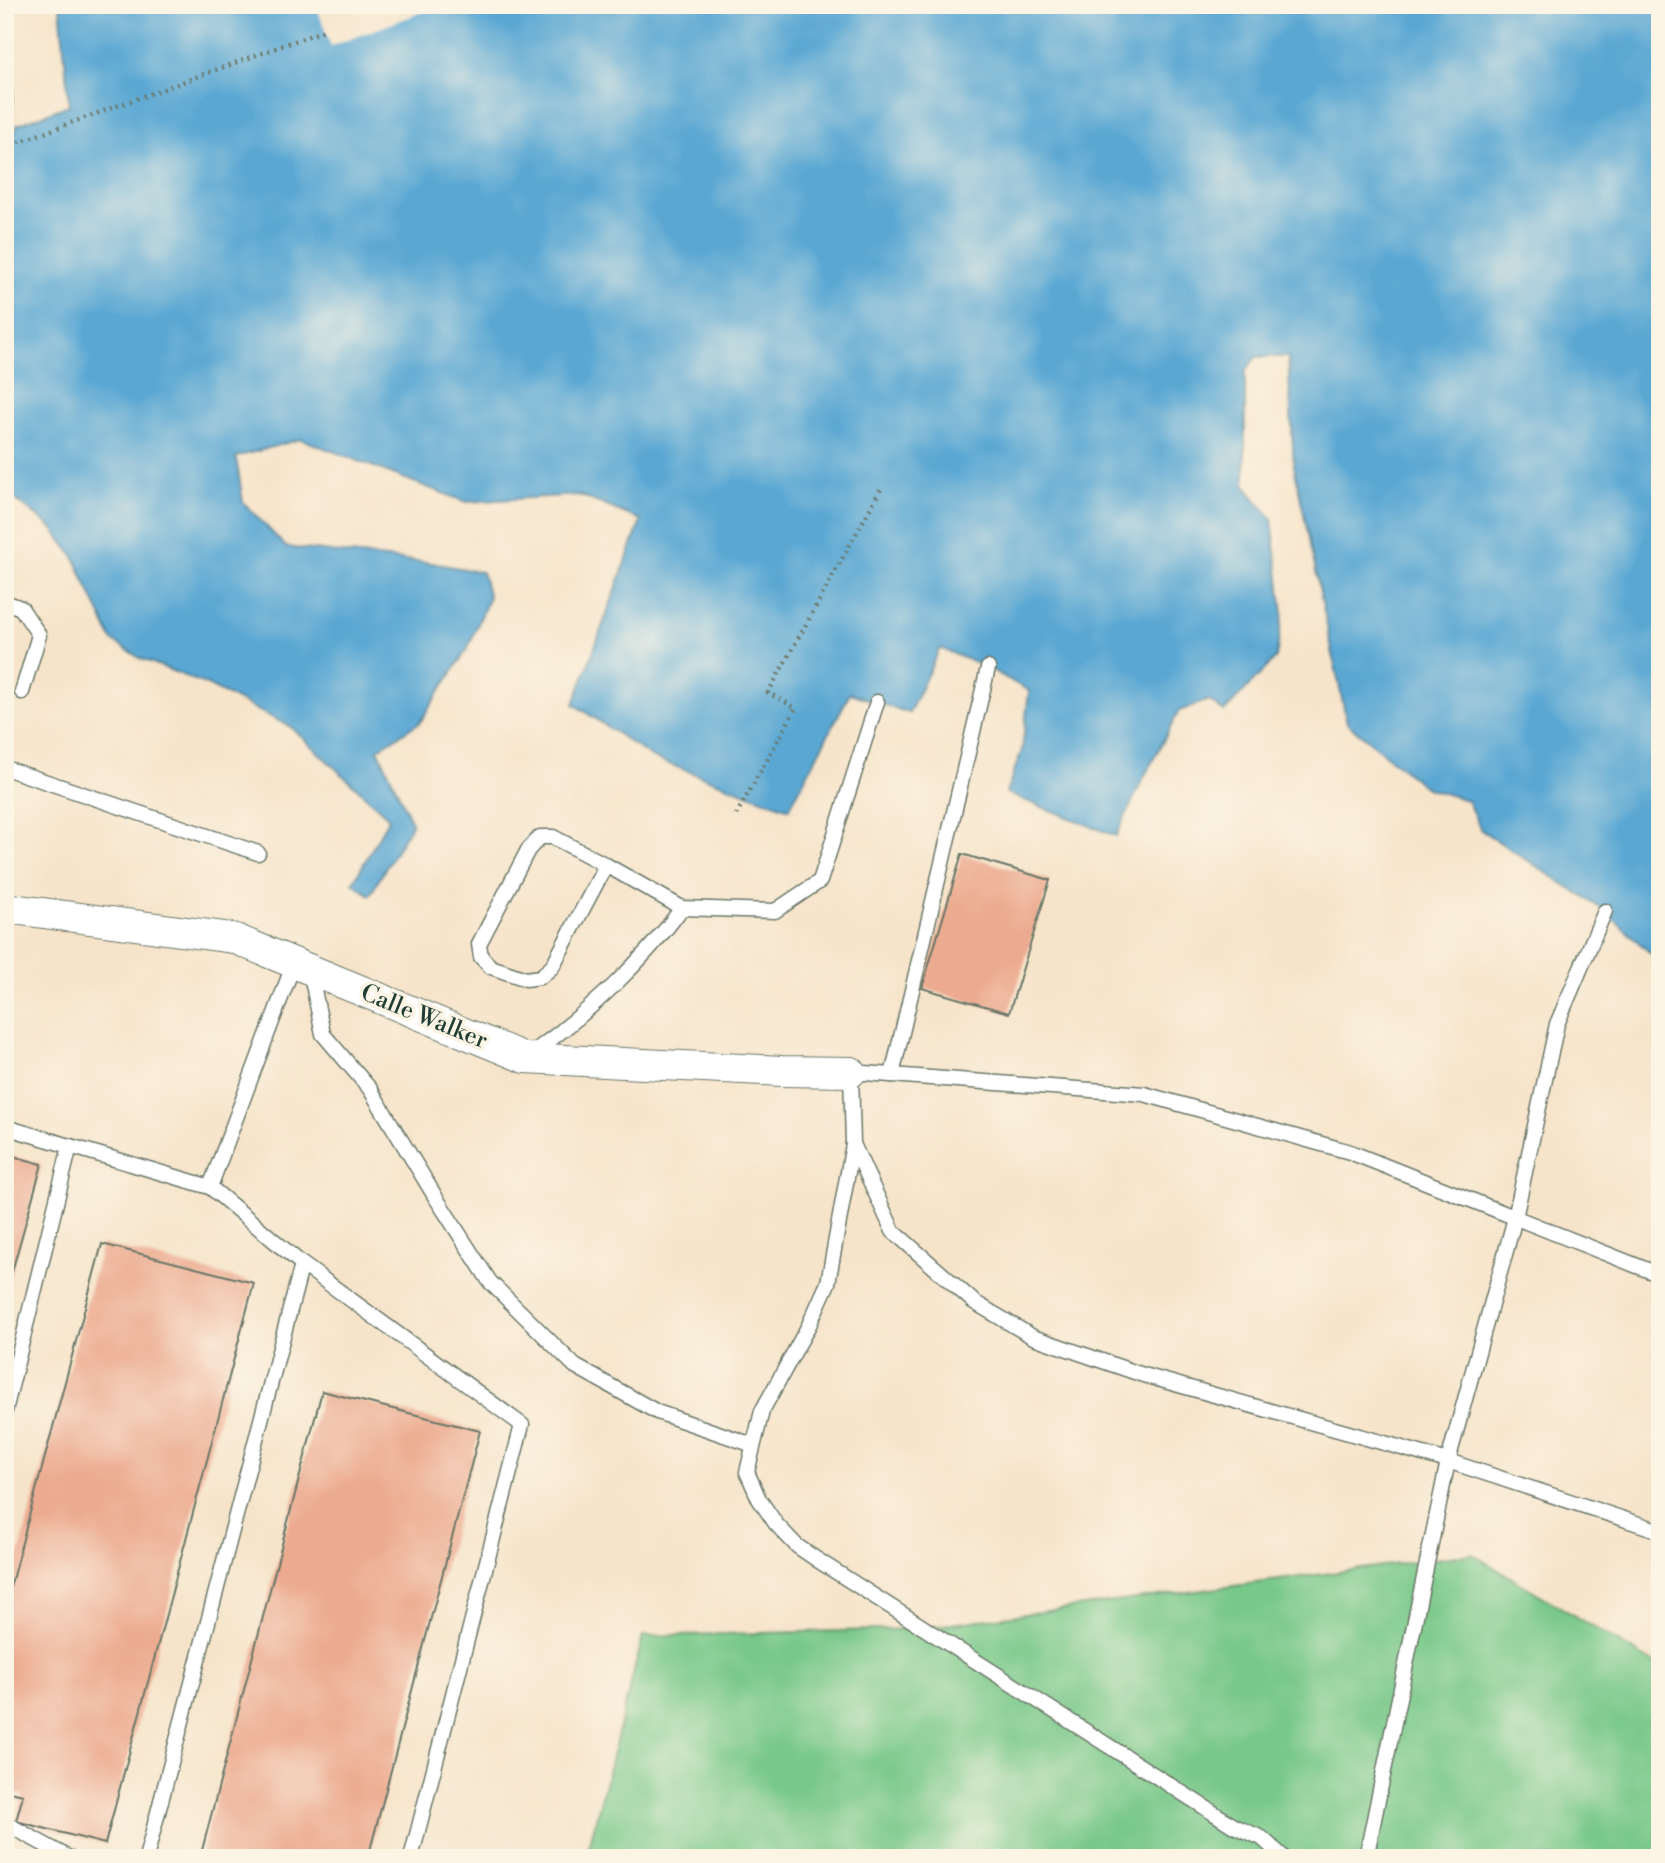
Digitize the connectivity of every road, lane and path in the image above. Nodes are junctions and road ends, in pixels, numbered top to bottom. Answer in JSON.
{"nodes":[{"id":1,"x":325,"y":30,"type":"dead end"},
{"id":2,"x":5,"y":147,"type":"edge"},
{"id":3,"x":882,"y":487,"type":"dead end"},
{"id":4,"x":5,"y":602,"type":"edge"},
{"id":5,"x":988,"y":668,"type":"dead end"},
{"id":6,"x":22,"y":692,"type":"dead end"},
{"id":7,"x":877,"y":702,"type":"dead end"},
{"id":8,"x":5,"y":768,"type":"edge"},
{"id":9,"x":736,"y":815,"type":"dead end"},
{"id":10,"x":258,"y":853,"type":"dead end"},
{"id":11,"x":606,"y":865,"type":"junction"},
{"id":12,"x":5,"y":908,"type":"edge"},
{"id":13,"x":682,"y":908,"type":"junction"},
{"id":14,"x":1605,"y":911,"type":"dead end"},
{"id":15,"x":302,"y":967,"type":"junction"},
{"id":16,"x":525,"y":1058,"type":"junction"},
{"id":17,"x":851,"y":1072,"type":"junction"},
{"id":18,"x":892,"y":1075,"type":"junction"},
{"id":19,"x":5,"y":1127,"type":"edge"},
{"id":20,"x":853,"y":1144,"type":"junction"},
{"id":21,"x":70,"y":1146,"type":"junction"},
{"id":22,"x":210,"y":1187,"type":"junction"},
{"id":23,"x":1515,"y":1218,"type":"junction"},
{"id":24,"x":302,"y":1264,"type":"junction"},
{"id":25,"x":1660,"y":1275,"type":"edge"},
{"id":26,"x":5,"y":1411,"type":"edge"},
{"id":27,"x":752,"y":1445,"type":"junction"},
{"id":28,"x":1448,"y":1461,"type":"junction"},
{"id":29,"x":1660,"y":1531,"type":"edge"},
{"id":30,"x":5,"y":1823,"type":"edge"},
{"id":31,"x":69,"y":1858,"type":"edge"},
{"id":32,"x":146,"y":1858,"type":"edge"},
{"id":33,"x":411,"y":1858,"type":"edge"},
{"id":34,"x":1284,"y":1858,"type":"edge"},
{"id":35,"x":1366,"y":1858,"type":"edge"}],
"edges":[{"from":1,"to":2,"type":"path"},
{"from":3,"to":9,"type":"path"},
{"from":4,"to":6,"type":"lane"},
{"from":5,"to":18,"type":"lane"},
{"from":7,"to":13,"type":"lane"},
{"from":8,"to":10,"type":"lane"},
{"from":11,"to":11,"type":"lane"},
{"from":11,"to":13,"type":"lane"},
{"from":12,"to":15,"type":"street","name":"Calle Walker"},
{"from":13,"to":16,"type":"lane"},
{"from":14,"to":23,"type":"lane"},
{"from":15,"to":16,"type":"street","name":"Calle Walker"},
{"from":15,"to":22,"type":"lane"},
{"from":15,"to":27,"type":"lane"},
{"from":16,"to":17,"type":"street","name":"Calle Walker"},
{"from":17,"to":18,"type":"lane"},
{"from":17,"to":20,"type":"lane"},
{"from":18,"to":23,"type":"lane"},
{"from":19,"to":21,"type":"lane"},
{"from":20,"to":27,"type":"lane"},
{"from":20,"to":28,"type":"lane"},
{"from":21,"to":22,"type":"lane"},
{"from":21,"to":26,"type":"lane"},
{"from":22,"to":24,"type":"lane"},
{"from":23,"to":25,"type":"lane"},
{"from":23,"to":28,"type":"lane"},
{"from":24,"to":32,"type":"lane"},
{"from":24,"to":33,"type":"lane"},
{"from":27,"to":34,"type":"lane"},
{"from":28,"to":29,"type":"lane"},
{"from":28,"to":35,"type":"lane"},
{"from":30,"to":31,"type":"lane"}]}
